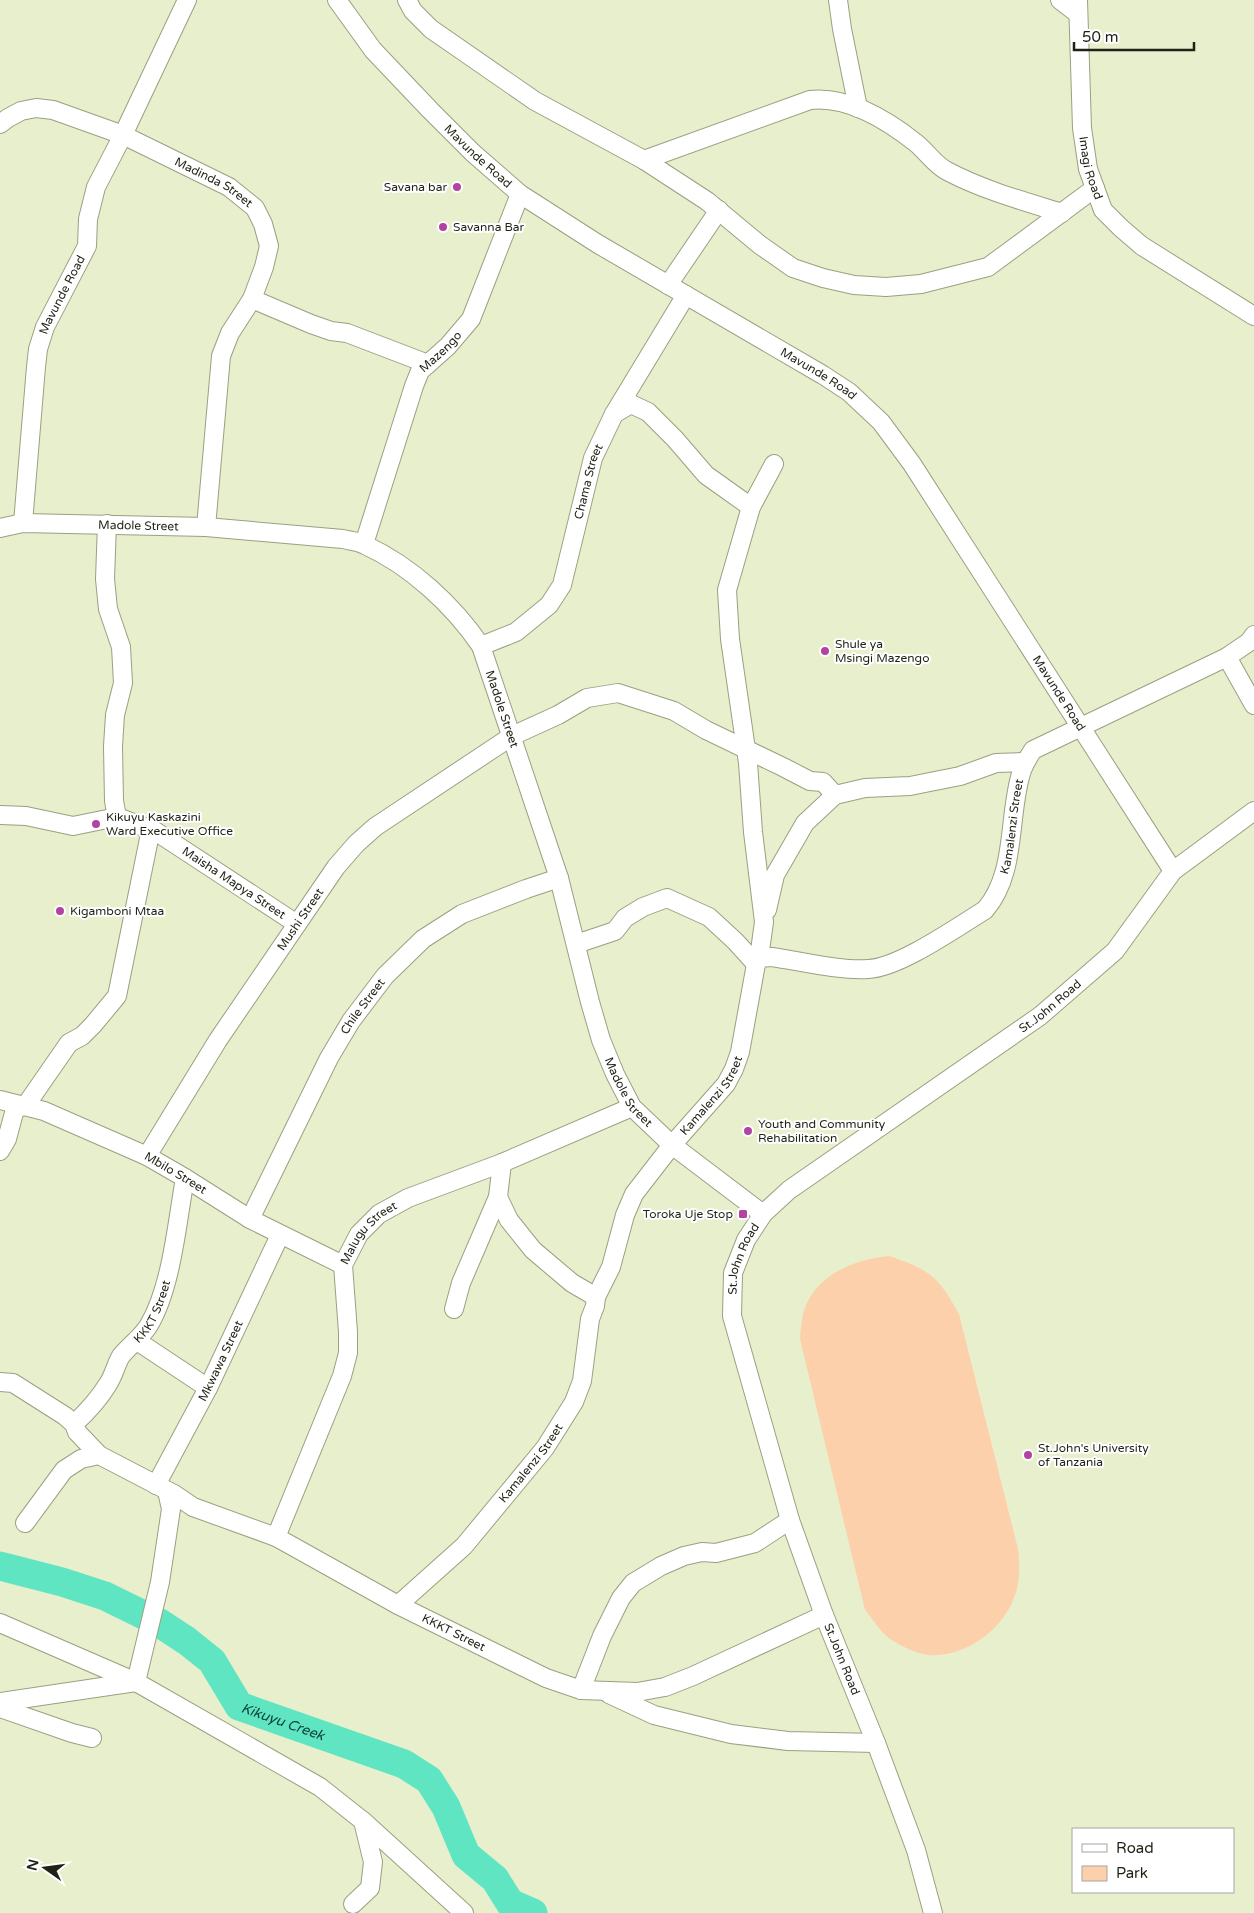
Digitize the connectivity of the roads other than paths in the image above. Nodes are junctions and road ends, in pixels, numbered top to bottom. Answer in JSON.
{"nodes":[{"id":1,"x":187,"y":0,"type":"edge"},
{"id":2,"x":337,"y":0,"type":"edge"},
{"id":3,"x":407,"y":0,"type":"edge"},
{"id":4,"x":838,"y":0,"type":"edge"},
{"id":5,"x":1060,"y":0,"type":"edge"},
{"id":6,"x":1077,"y":7,"type":"edge"},
{"id":7,"x":858,"y":108,"type":"junction"},
{"id":8,"x":0,"y":124,"type":"edge"},
{"id":9,"x":123,"y":135,"type":"junction"},
{"id":10,"x":644,"y":160,"type":"junction"},
{"id":11,"x":1095,"y":188,"type":"junction"},
{"id":12,"x":520,"y":194,"type":"junction"},
{"id":13,"x":719,"y":210,"type":"junction"},
{"id":14,"x":1062,"y":213,"type":"junction"},
{"id":15,"x":668,"y":285,"type":"junction"},
{"id":16,"x":686,"y":295,"type":"junction"},
{"id":17,"x":252,"y":299,"type":"junction"},
{"id":18,"x":1254,"y":316,"type":"edge"},
{"id":19,"x":428,"y":364,"type":"junction"},
{"id":20,"x":614,"y":414,"type":"junction"},
{"id":21,"x":774,"y":464,"type":"dead end"},
{"id":22,"x":751,"y":507,"type":"junction"},
{"id":23,"x":23,"y":523,"type":"junction"},
{"id":24,"x":107,"y":524,"type":"junction"},
{"id":25,"x":206,"y":527,"type":"junction"},
{"id":26,"x":0,"y":528,"type":"edge"},
{"id":27,"x":364,"y":544,"type":"junction"},
{"id":28,"x":1254,"y":636,"type":"edge"},
{"id":29,"x":481,"y":646,"type":"junction"},
{"id":30,"x":1226,"y":657,"type":"junction"},
{"id":31,"x":1254,"y":705,"type":"edge"},
{"id":32,"x":1082,"y":727,"type":"junction"},
{"id":33,"x":512,"y":736,"type":"junction"},
{"id":34,"x":746,"y":748,"type":"junction"},
{"id":35,"x":1025,"y":762,"type":"junction"},
{"id":36,"x":835,"y":795,"type":"junction"},
{"id":37,"x":1254,"y":811,"type":"edge"},
{"id":38,"x":0,"y":814,"type":"edge"},
{"id":39,"x":117,"y":817,"type":"junction"},
{"id":40,"x":151,"y":829,"type":"junction"},
{"id":41,"x":1173,"y":871,"type":"junction"},
{"id":42,"x":559,"y":878,"type":"junction"},
{"id":43,"x":764,"y":922,"type":"junction"},
{"id":44,"x":297,"y":924,"type":"junction"},
{"id":45,"x":576,"y":944,"type":"junction"},
{"id":46,"x":757,"y":961,"type":"junction"},
{"id":47,"x":0,"y":1100,"type":"edge"},
{"id":48,"x":26,"y":1105,"type":"junction"},
{"id":49,"x":632,"y":1107,"type":"junction"},
{"id":50,"x":672,"y":1145,"type":"junction"},
{"id":51,"x":0,"y":1150,"type":"edge"},
{"id":52,"x":147,"y":1156,"type":"junction"},
{"id":53,"x":502,"y":1163,"type":"junction"},
{"id":54,"x":185,"y":1178,"type":"junction"},
{"id":55,"x":498,"y":1197,"type":"junction"},
{"id":56,"x":763,"y":1214,"type":"junction"},
{"id":57,"x":250,"y":1218,"type":"junction"},
{"id":58,"x":280,"y":1235,"type":"junction"},
{"id":59,"x":343,"y":1265,"type":"junction"},
{"id":60,"x":596,"y":1297,"type":"junction"},
{"id":61,"x":454,"y":1309,"type":"dead end"},
{"id":62,"x":137,"y":1341,"type":"junction"},
{"id":63,"x":6,"y":1383,"type":"edge"},
{"id":64,"x":208,"y":1388,"type":"junction"},
{"id":65,"x":74,"y":1424,"type":"junction"},
{"id":66,"x":100,"y":1455,"type":"junction"},
{"id":67,"x":162,"y":1488,"type":"junction"},
{"id":68,"x":790,"y":1520,"type":"junction"},
{"id":69,"x":25,"y":1524,"type":"dead end"},
{"id":70,"x":276,"y":1537,"type":"junction"},
{"id":71,"x":398,"y":1605,"type":"junction"},
{"id":72,"x":824,"y":1614,"type":"junction"},
{"id":73,"x":0,"y":1623,"type":"edge"},
{"id":74,"x":136,"y":1682,"type":"junction"},
{"id":75,"x":581,"y":1690,"type":"junction"},
{"id":76,"x":604,"y":1692,"type":"junction"},
{"id":77,"x":0,"y":1702,"type":"edge"},
{"id":78,"x":0,"y":1708,"type":"edge"},
{"id":79,"x":92,"y":1738,"type":"dead end"},
{"id":80,"x":876,"y":1743,"type":"junction"},
{"id":81,"x":363,"y":1821,"type":"junction"},
{"id":82,"x":353,"y":1904,"type":"dead end"},
{"id":83,"x":464,"y":1913,"type":"edge"},
{"id":84,"x":933,"y":1913,"type":"edge"}],
"edges":[{"from":1,"to":9,"type":"street","name":"Mavunde Road"},
{"from":2,"to":12,"type":"street","name":"Mavunde Road"},
{"from":3,"to":10,"type":"street"},
{"from":4,"to":7,"type":"street"},
{"from":5,"to":6,"type":"street"},
{"from":6,"to":11,"type":"street","name":"Imagi Road"},
{"from":7,"to":10,"type":"street"},
{"from":7,"to":14,"type":"street"},
{"from":8,"to":9,"type":"street","name":"Madinda Street"},
{"from":9,"to":17,"type":"street","name":"Madinda Street"},
{"from":9,"to":23,"type":"street","name":"Mavunde Road"},
{"from":10,"to":13,"type":"street"},
{"from":11,"to":14,"type":"street"},
{"from":11,"to":18,"type":"street","name":"Imagi Road"},
{"from":12,"to":15,"type":"street","name":"Mavunde Road"},
{"from":12,"to":19,"type":"street","name":"Mazengo"},
{"from":13,"to":14,"type":"street"},
{"from":13,"to":15,"type":"street"},
{"from":15,"to":16,"type":"street","name":"Mavunde Road"},
{"from":16,"to":20,"type":"street","name":"Chama Street"},
{"from":16,"to":32,"type":"street","name":"Mavunde Road"},
{"from":17,"to":19,"type":"street"},
{"from":17,"to":25,"type":"street","name":"Madinda Street"},
{"from":19,"to":27,"type":"street","name":"Mazengo"},
{"from":20,"to":22,"type":"street"},
{"from":20,"to":29,"type":"street","name":"Chama Street"},
{"from":21,"to":22,"type":"street"},
{"from":22,"to":34,"type":"street"},
{"from":23,"to":24,"type":"street","name":"Madole Street"},
{"from":23,"to":26,"type":"street","name":"Madole Street"},
{"from":24,"to":25,"type":"street","name":"Madole Street"},
{"from":24,"to":39,"type":"street"},
{"from":25,"to":27,"type":"street","name":"Madole Street"},
{"from":27,"to":29,"type":"street","name":"Madole Street"},
{"from":28,"to":30,"type":"street","name":"Kamalenzi Street"},
{"from":29,"to":33,"type":"street","name":"Madole Street"},
{"from":30,"to":31,"type":"street"},
{"from":30,"to":32,"type":"street","name":"Kamalenzi Street"},
{"from":32,"to":35,"type":"street","name":"Kamalenzi Street"},
{"from":32,"to":41,"type":"street","name":"Mavunde Road"},
{"from":33,"to":34,"type":"street","name":"Mushi Street"},
{"from":33,"to":42,"type":"street","name":"Madole Street"},
{"from":33,"to":44,"type":"street","name":"Mushi Street"},
{"from":34,"to":36,"type":"street","name":"Mushi Street"},
{"from":34,"to":43,"type":"street"},
{"from":35,"to":36,"type":"street"},
{"from":35,"to":46,"type":"street","name":"Kamalenzi Street"},
{"from":36,"to":43,"type":"street"},
{"from":37,"to":41,"type":"street","name":"St.John Road"},
{"from":38,"to":39,"type":"street"},
{"from":39,"to":40,"type":"street","name":"Maisha Mapya Street"},
{"from":40,"to":44,"type":"street","name":"Maisha Mapya Street"},
{"from":40,"to":48,"type":"street"},
{"from":41,"to":56,"type":"street","name":"St.John Road"},
{"from":42,"to":45,"type":"street","name":"Madole Street"},
{"from":42,"to":57,"type":"street","name":"Chile Street"},
{"from":43,"to":46,"type":"street"},
{"from":44,"to":52,"type":"street","name":"Mushi Street"},
{"from":45,"to":46,"type":"street"},
{"from":45,"to":49,"type":"street","name":"Madole Street"},
{"from":46,"to":50,"type":"street","name":"Kamalenzi Street"},
{"from":47,"to":48,"type":"street","name":"Mbilo Street"},
{"from":48,"to":51,"type":"street"},
{"from":48,"to":52,"type":"street","name":"Mbilo Street"},
{"from":49,"to":50,"type":"street","name":"Madole Street"},
{"from":49,"to":53,"type":"street","name":"Malugu Street"},
{"from":50,"to":56,"type":"street","name":"Madole Street"},
{"from":50,"to":60,"type":"street","name":"Kamalenzi Street"},
{"from":52,"to":54,"type":"street","name":"Mbilo Street"},
{"from":53,"to":55,"type":"street"},
{"from":53,"to":59,"type":"street","name":"Malugu Street"},
{"from":54,"to":57,"type":"street","name":"Mbilo Street"},
{"from":54,"to":62,"type":"street","name":"KKKT Street"},
{"from":55,"to":60,"type":"street"},
{"from":55,"to":61,"type":"street"},
{"from":56,"to":68,"type":"street","name":"St.John Road"},
{"from":57,"to":58,"type":"street","name":"Mbilo Street"},
{"from":58,"to":59,"type":"street","name":"Mbilo Street"},
{"from":58,"to":64,"type":"street","name":"Mkwawa Street"},
{"from":59,"to":70,"type":"street","name":"Malugu Street"},
{"from":60,"to":71,"type":"street","name":"Kamalenzi Street"},
{"from":62,"to":64,"type":"street"},
{"from":62,"to":65,"type":"street","name":"KKKT Street"},
{"from":63,"to":65,"type":"street","name":"KKKT Street"},
{"from":64,"to":67,"type":"street","name":"Mkwawa Street"},
{"from":65,"to":66,"type":"street","name":"KKKT Street"},
{"from":66,"to":67,"type":"street","name":"KKKT Street"},
{"from":66,"to":69,"type":"street"},
{"from":67,"to":70,"type":"street","name":"KKKT Street"},
{"from":67,"to":74,"type":"street"},
{"from":68,"to":72,"type":"street","name":"St.John Road"},
{"from":68,"to":75,"type":"street"},
{"from":70,"to":71,"type":"street","name":"KKKT Street"},
{"from":71,"to":75,"type":"street","name":"KKKT Street"},
{"from":72,"to":76,"type":"street","name":"KKKT Street"},
{"from":72,"to":80,"type":"street","name":"St.John Road"},
{"from":73,"to":74,"type":"street"},
{"from":74,"to":77,"type":"street"},
{"from":74,"to":81,"type":"street"},
{"from":75,"to":76,"type":"street","name":"KKKT Street"},
{"from":76,"to":80,"type":"street"},
{"from":78,"to":79,"type":"street"},
{"from":80,"to":84,"type":"street","name":"St.John Road"},
{"from":81,"to":82,"type":"street"},
{"from":81,"to":83,"type":"street"}]}
